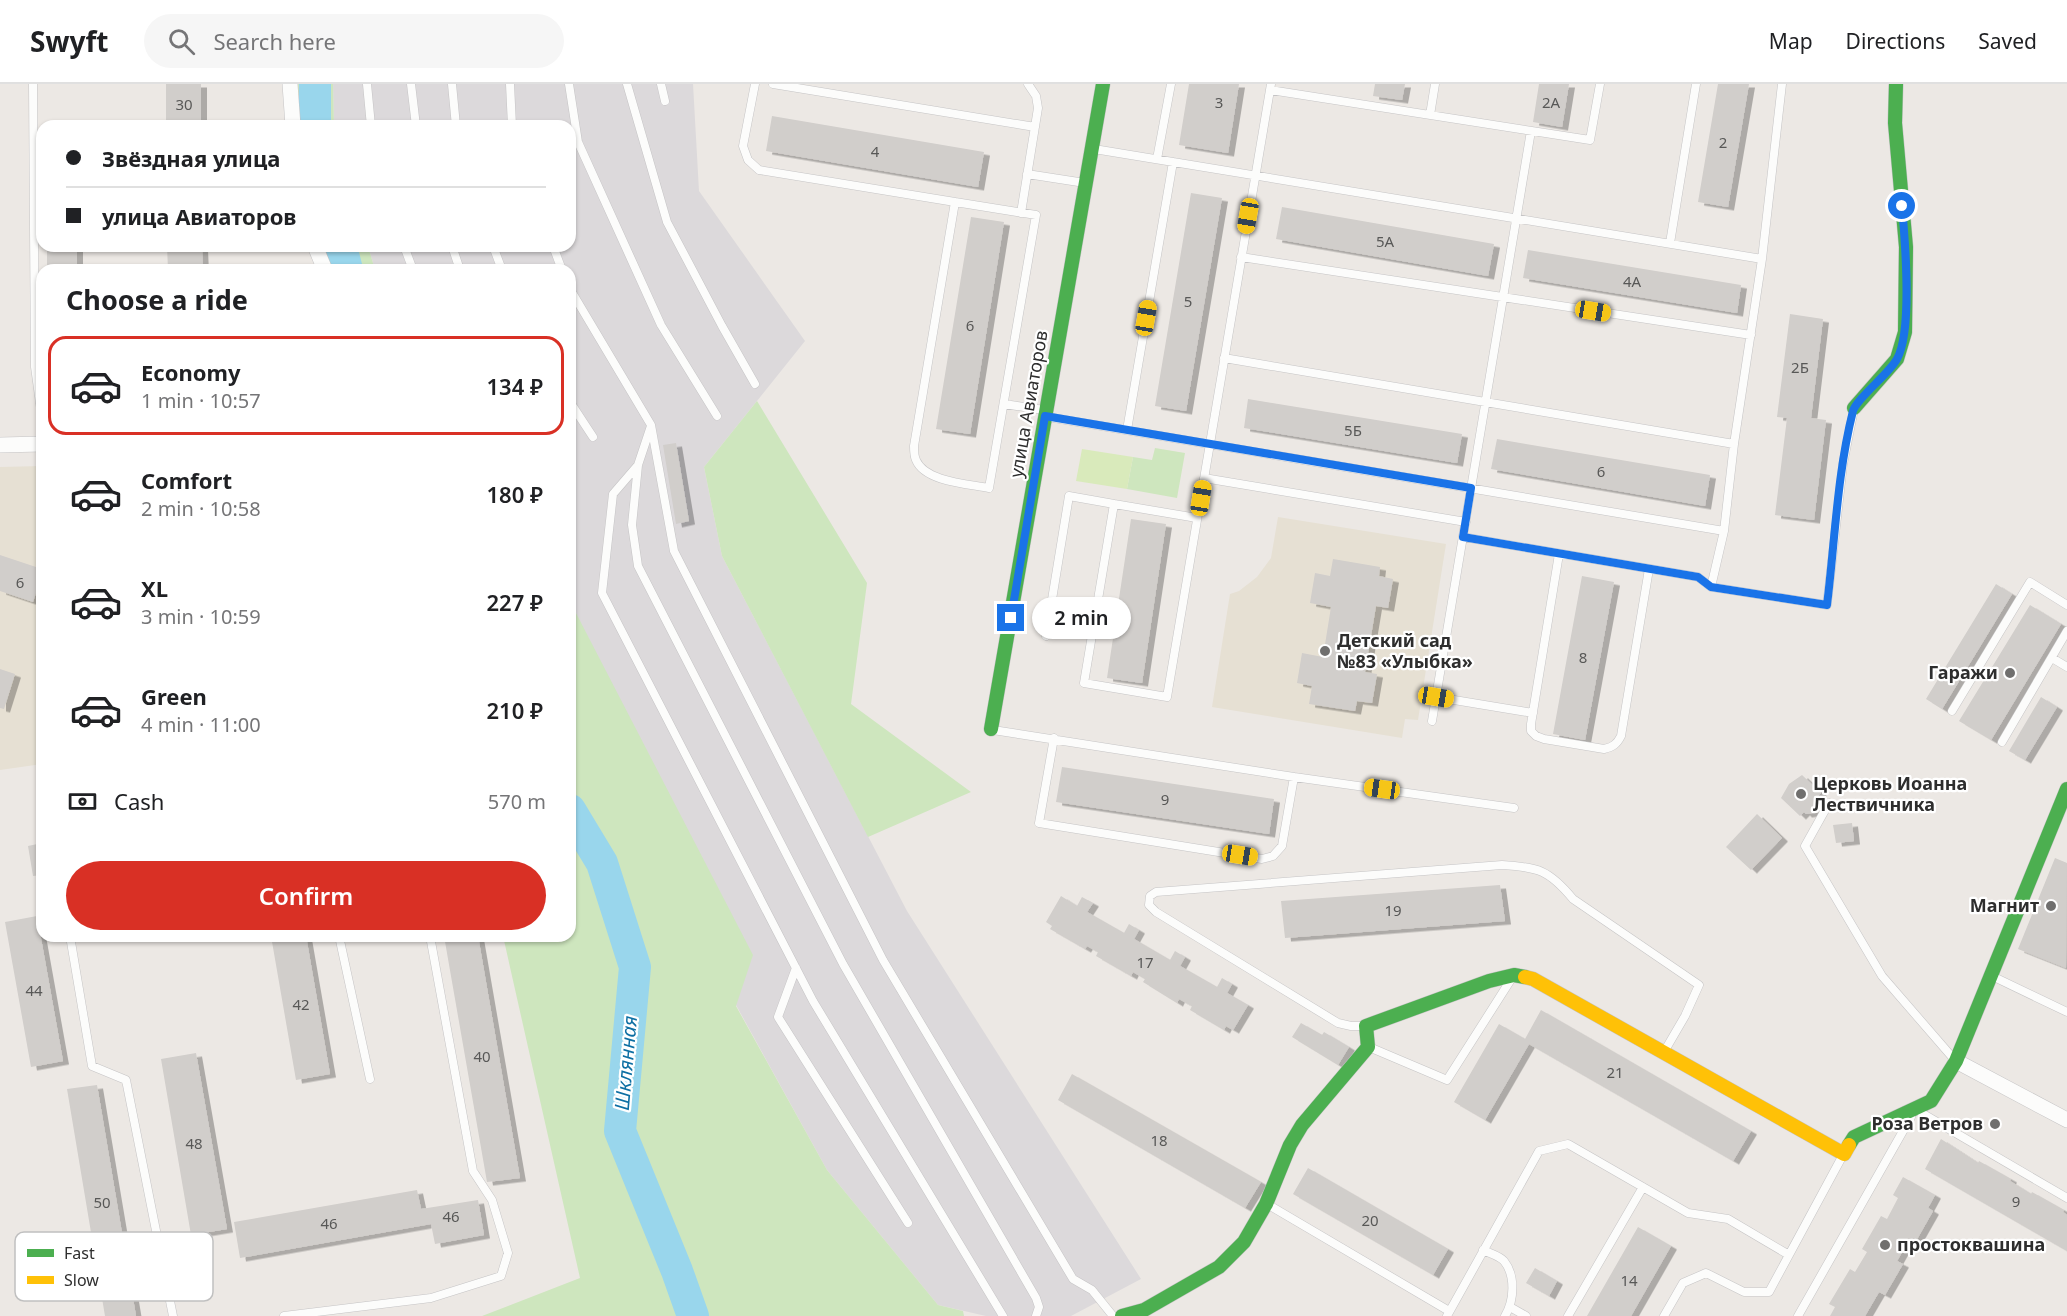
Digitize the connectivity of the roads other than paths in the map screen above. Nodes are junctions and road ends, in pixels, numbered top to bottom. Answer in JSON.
{"nodes":[{"id":1,"x":33,"y":84,"type":"edge"},
{"id":2,"x":290,"y":84,"type":"edge"},
{"id":3,"x":367,"y":84,"type":"edge"},
{"id":4,"x":411,"y":84,"type":"edge"},
{"id":5,"x":452,"y":84,"type":"edge"},
{"id":6,"x":510,"y":84,"type":"edge"},
{"id":7,"x":569,"y":84,"type":"edge"},
{"id":8,"x":627,"y":84,"type":"edge"},
{"id":9,"x":661,"y":84,"type":"edge"},
{"id":10,"x":755,"y":84,"type":"edge"},
{"id":11,"x":772,"y":84,"type":"edge"},
{"id":12,"x":1028,"y":84,"type":"edge"},
{"id":13,"x":1103,"y":84,"type":"edge"},
{"id":14,"x":1171,"y":84,"type":"edge"},
{"id":15,"x":1435,"y":84,"type":"edge"},
{"id":16,"x":1599,"y":84,"type":"edge"},
{"id":17,"x":1696,"y":84,"type":"edge"},
{"id":18,"x":1782,"y":84,"type":"edge"},
{"id":19,"x":1896,"y":84,"type":"edge"},
{"id":20,"x":1270,"y":87,"type":"edge"},
{"id":21,"x":665,"y":101,"type":"dead end"},
{"id":22,"x":1430,"y":115,"type":"junction"},
{"id":23,"x":293,"y":120,"type":"edge"},
{"id":24,"x":370,"y":120,"type":"edge"},
{"id":25,"x":415,"y":120,"type":"edge"},
{"id":26,"x":455,"y":120,"type":"edge"},
{"id":27,"x":512,"y":120,"type":"edge"},
{"id":28,"x":575,"y":120,"type":"edge"},
{"id":29,"x":1035,"y":128,"type":"junction"},
{"id":30,"x":576,"y":129,"type":"edge"},
{"id":31,"x":1531,"y":131,"type":"junction"},
{"id":32,"x":1092,"y":149,"type":"junction"},
{"id":33,"x":1158,"y":159,"type":"junction"},
{"id":34,"x":1173,"y":162,"type":"junction"},
{"id":35,"x":1027,"y":174,"type":"junction"},
{"id":36,"x":1255,"y":175,"type":"junction"},
{"id":37,"x":1086,"y":183,"type":"junction"},
{"id":38,"x":955,"y":202,"type":"junction"},
{"id":39,"x":1021,"y":213,"type":"junction"},
{"id":40,"x":1516,"y":218,"type":"junction"},
{"id":41,"x":1670,"y":243,"type":"junction"},
{"id":42,"x":1241,"y":258,"type":"junction"},
{"id":43,"x":1762,"y":259,"type":"junction"},
{"id":44,"x":1503,"y":297,"type":"junction"},
{"id":45,"x":576,"y":299,"type":"edge"},
{"id":46,"x":1751,"y":335,"type":"junction"},
{"id":47,"x":1224,"y":358,"type":"junction"},
{"id":48,"x":36,"y":374,"type":"edge"},
{"id":49,"x":755,"y":384,"type":"dead end"},
{"id":50,"x":1486,"y":402,"type":"junction"},
{"id":51,"x":1004,"y":404,"type":"junction"},
{"id":52,"x":1854,"y":408,"type":"joint"},
{"id":53,"x":576,"y":411,"type":"edge"},
{"id":54,"x":1045,"y":413,"type":"junction"},
{"id":55,"x":717,"y":416,"type":"dead end"},
{"id":56,"x":651,"y":425,"type":"junction"},
{"id":57,"x":1127,"y":430,"type":"junction"},
{"id":58,"x":593,"y":437,"type":"dead end"},
{"id":59,"x":36,"y":444,"type":"edge"},
{"id":60,"x":1210,"y":444,"type":"junction"},
{"id":61,"x":1734,"y":444,"type":"junction"},
{"id":62,"x":0,"y":445,"type":"edge"},
{"id":63,"x":638,"y":465,"type":"junction"},
{"id":64,"x":1204,"y":478,"type":"junction"},
{"id":65,"x":1471,"y":488,"type":"junction"},
{"id":66,"x":1114,"y":504,"type":"junction"},
{"id":67,"x":1197,"y":518,"type":"junction"},
{"id":68,"x":1466,"y":522,"type":"junction"},
{"id":69,"x":1724,"y":531,"type":"junction"},
{"id":70,"x":1463,"y":537,"type":"junction"},
{"id":71,"x":1559,"y":554,"type":"junction"},
{"id":72,"x":1649,"y":568,"type":"junction"},
{"id":73,"x":1711,"y":587,"type":"junction"},
{"id":74,"x":2067,"y":605,"type":"edge"},
{"id":75,"x":2067,"y":632,"type":"edge"},
{"id":76,"x":1046,"y":636,"type":"dead end"},
{"id":77,"x":2052,"y":658,"type":"junction"},
{"id":78,"x":2067,"y":667,"type":"edge"},
{"id":79,"x":1436,"y":697,"type":"junction"},
{"id":80,"x":1952,"y":711,"type":"dead end"},
{"id":81,"x":1533,"y":713,"type":"junction"},
{"id":82,"x":1432,"y":721,"type":"dead end"},
{"id":83,"x":991,"y":729,"type":"joint"},
{"id":84,"x":1054,"y":738,"type":"junction"},
{"id":85,"x":2002,"y":742,"type":"dead end"},
{"id":86,"x":1294,"y":777,"type":"junction"},
{"id":87,"x":2067,"y":789,"type":"edge"},
{"id":88,"x":1829,"y":803,"type":"dead end"},
{"id":89,"x":1514,"y":808,"type":"dead end"},
{"id":90,"x":71,"y":942,"type":"edge"},
{"id":91,"x":340,"y":942,"type":"edge"},
{"id":92,"x":431,"y":942,"type":"edge"},
{"id":93,"x":796,"y":968,"type":"junction"},
{"id":94,"x":1514,"y":975,"type":"junction"},
{"id":95,"x":1991,"y":975,"type":"junction"},
{"id":96,"x":2067,"y":1012,"type":"edge"},
{"id":97,"x":1366,"y":1026,"type":"junction"},
{"id":98,"x":1368,"y":1047,"type":"junction"},
{"id":99,"x":1663,"y":1053,"type":"junction"},
{"id":100,"x":1956,"y":1061,"type":"junction"},
{"id":101,"x":370,"y":1079,"type":"dead end"},
{"id":102,"x":1916,"y":1109,"type":"junction"},
{"id":103,"x":2067,"y":1120,"type":"edge"},
{"id":104,"x":1844,"y":1154,"type":"junction"},
{"id":105,"x":1643,"y":1187,"type":"junction"},
{"id":106,"x":2067,"y":1198,"type":"edge"},
{"id":107,"x":1266,"y":1204,"type":"junction"},
{"id":108,"x":908,"y":1223,"type":"dead end"},
{"id":109,"x":156,"y":1232,"type":"edge"},
{"id":110,"x":1483,"y":1250,"type":"junction"},
{"id":111,"x":1789,"y":1255,"type":"junction"},
{"id":112,"x":169,"y":1301,"type":"edge"},
{"id":113,"x":1510,"y":1307,"type":"junction"},
{"id":114,"x":1144,"y":1313,"type":"edge"},
{"id":115,"x":1448,"y":1314,"type":"edge"},
{"id":116,"x":172,"y":1316,"type":"edge"},
{"id":117,"x":284,"y":1316,"type":"edge"},
{"id":118,"x":1003,"y":1316,"type":"edge"},
{"id":119,"x":1036,"y":1316,"type":"edge"},
{"id":120,"x":1113,"y":1316,"type":"edge"},
{"id":121,"x":1122,"y":1316,"type":"edge"},
{"id":122,"x":1505,"y":1316,"type":"edge"},
{"id":123,"x":1526,"y":1316,"type":"edge"},
{"id":124,"x":1568,"y":1316,"type":"edge"},
{"id":125,"x":1664,"y":1316,"type":"edge"},
{"id":126,"x":1798,"y":1316,"type":"edge"}],
"edges":[{"from":1,"to":48,"type":"lane"},
{"from":2,"to":23,"type":"street"},
{"from":3,"to":24,"type":"lane"},
{"from":4,"to":25,"type":"lane"},
{"from":5,"to":26,"type":"lane"},
{"from":6,"to":27,"type":"lane"},
{"from":7,"to":28,"type":"lane"},
{"from":8,"to":49,"type":"lane"},
{"from":9,"to":21,"type":"lane"},
{"from":10,"to":38,"type":"lane"},
{"from":11,"to":29,"type":"lane"},
{"from":12,"to":29,"type":"lane"},
{"from":13,"to":32,"type":"street","name":"улица Авиаторов"},
{"from":14,"to":33,"type":"lane"},
{"from":15,"to":22,"type":"lane"},
{"from":16,"to":31,"type":"lane"},
{"from":17,"to":41,"type":"lane"},
{"from":18,"to":43,"type":"lane"},
{"from":19,"to":52,"type":"street"},
{"from":20,"to":22,"type":"lane"},
{"from":20,"to":36,"type":"lane"},
{"from":22,"to":31,"type":"lane"},
{"from":29,"to":35,"type":"lane"},
{"from":30,"to":55,"type":"lane"},
{"from":31,"to":40,"type":"lane"},
{"from":32,"to":33,"type":"lane"},
{"from":32,"to":37,"type":"street","name":"улица Авиаторов"},
{"from":33,"to":34,"type":"lane"},
{"from":34,"to":36,"type":"lane"},
{"from":34,"to":57,"type":"lane"},
{"from":35,"to":37,"type":"lane"},
{"from":35,"to":39,"type":"lane"},
{"from":36,"to":40,"type":"lane"},
{"from":36,"to":42,"type":"lane"},
{"from":37,"to":54,"type":"street","name":"улица Авиаторов"},
{"from":38,"to":39,"type":"lane"},
{"from":38,"to":51,"type":"lane"},
{"from":39,"to":51,"type":"lane"},
{"from":40,"to":41,"type":"lane"},
{"from":40,"to":44,"type":"lane"},
{"from":41,"to":43,"type":"lane"},
{"from":42,"to":44,"type":"lane"},
{"from":42,"to":47,"type":"lane"},
{"from":43,"to":46,"type":"lane"},
{"from":44,"to":46,"type":"lane"},
{"from":44,"to":50,"type":"lane"},
{"from":45,"to":56,"type":"lane"},
{"from":46,"to":61,"type":"lane"},
{"from":47,"to":50,"type":"lane"},
{"from":47,"to":60,"type":"lane"},
{"from":50,"to":61,"type":"lane"},
{"from":50,"to":65,"type":"lane"},
{"from":51,"to":54,"type":"lane"},
{"from":52,"to":73,"type":"lane"},
{"from":53,"to":58,"type":"lane"},
{"from":54,"to":57,"type":"lane"},
{"from":54,"to":83,"type":"street","name":"улица Авиаторов"},
{"from":56,"to":63,"type":"lane"},
{"from":56,"to":120,"type":"lane"},
{"from":57,"to":60,"type":"lane"},
{"from":59,"to":62,"type":"street"},
{"from":60,"to":64,"type":"lane"},
{"from":60,"to":65,"type":"lane"},
{"from":61,"to":69,"type":"lane"},
{"from":63,"to":93,"type":"lane"},
{"from":63,"to":119,"type":"lane"},
{"from":64,"to":67,"type":"lane"},
{"from":64,"to":68,"type":"lane"},
{"from":65,"to":68,"type":"lane"},
{"from":65,"to":69,"type":"lane"},
{"from":66,"to":67,"type":"lane"},
{"from":66,"to":67,"type":"lane"},
{"from":66,"to":76,"type":"lane"},
{"from":68,"to":70,"type":"lane"},
{"from":69,"to":73,"type":"lane"},
{"from":70,"to":71,"type":"lane"},
{"from":70,"to":79,"type":"lane"},
{"from":71,"to":72,"type":"lane"},
{"from":71,"to":81,"type":"lane"},
{"from":72,"to":73,"type":"lane"},
{"from":72,"to":81,"type":"lane"},
{"from":74,"to":80,"type":"lane"},
{"from":75,"to":77,"type":"lane"},
{"from":77,"to":78,"type":"lane"},
{"from":77,"to":85,"type":"lane"},
{"from":79,"to":81,"type":"lane"},
{"from":79,"to":82,"type":"lane"},
{"from":83,"to":84,"type":"lane"},
{"from":84,"to":86,"type":"lane"},
{"from":84,"to":86,"type":"lane"},
{"from":86,"to":89,"type":"lane"},
{"from":87,"to":95,"type":"street"},
{"from":88,"to":100,"type":"lane"},
{"from":90,"to":109,"type":"lane"},
{"from":91,"to":101,"type":"lane"},
{"from":92,"to":117,"type":"lane"},
{"from":93,"to":108,"type":"lane"},
{"from":93,"to":118,"type":"lane"},
{"from":94,"to":97,"type":"street"},
{"from":94,"to":98,"type":"lane"},
{"from":94,"to":99,"type":"street"},
{"from":95,"to":96,"type":"lane"},
{"from":95,"to":100,"type":"street"},
{"from":97,"to":98,"type":"street"},
{"from":97,"to":99,"type":"lane"},
{"from":98,"to":107,"type":"street"},
{"from":99,"to":104,"type":"street"},
{"from":100,"to":102,"type":"street"},
{"from":100,"to":103,"type":"street"},
{"from":102,"to":104,"type":"street"},
{"from":102,"to":106,"type":"lane"},
{"from":102,"to":126,"type":"lane"},
{"from":104,"to":111,"type":"lane"},
{"from":105,"to":110,"type":"lane"},
{"from":105,"to":111,"type":"lane"},
{"from":105,"to":124,"type":"lane"},
{"from":107,"to":114,"type":"street"},
{"from":107,"to":115,"type":"lane"},
{"from":110,"to":113,"type":"lane"},
{"from":110,"to":115,"type":"lane"},
{"from":111,"to":125,"type":"lane"},
{"from":112,"to":116,"type":"lane"},
{"from":113,"to":122,"type":"lane"},
{"from":113,"to":123,"type":"lane"},
{"from":114,"to":121,"type":"street"}]}
